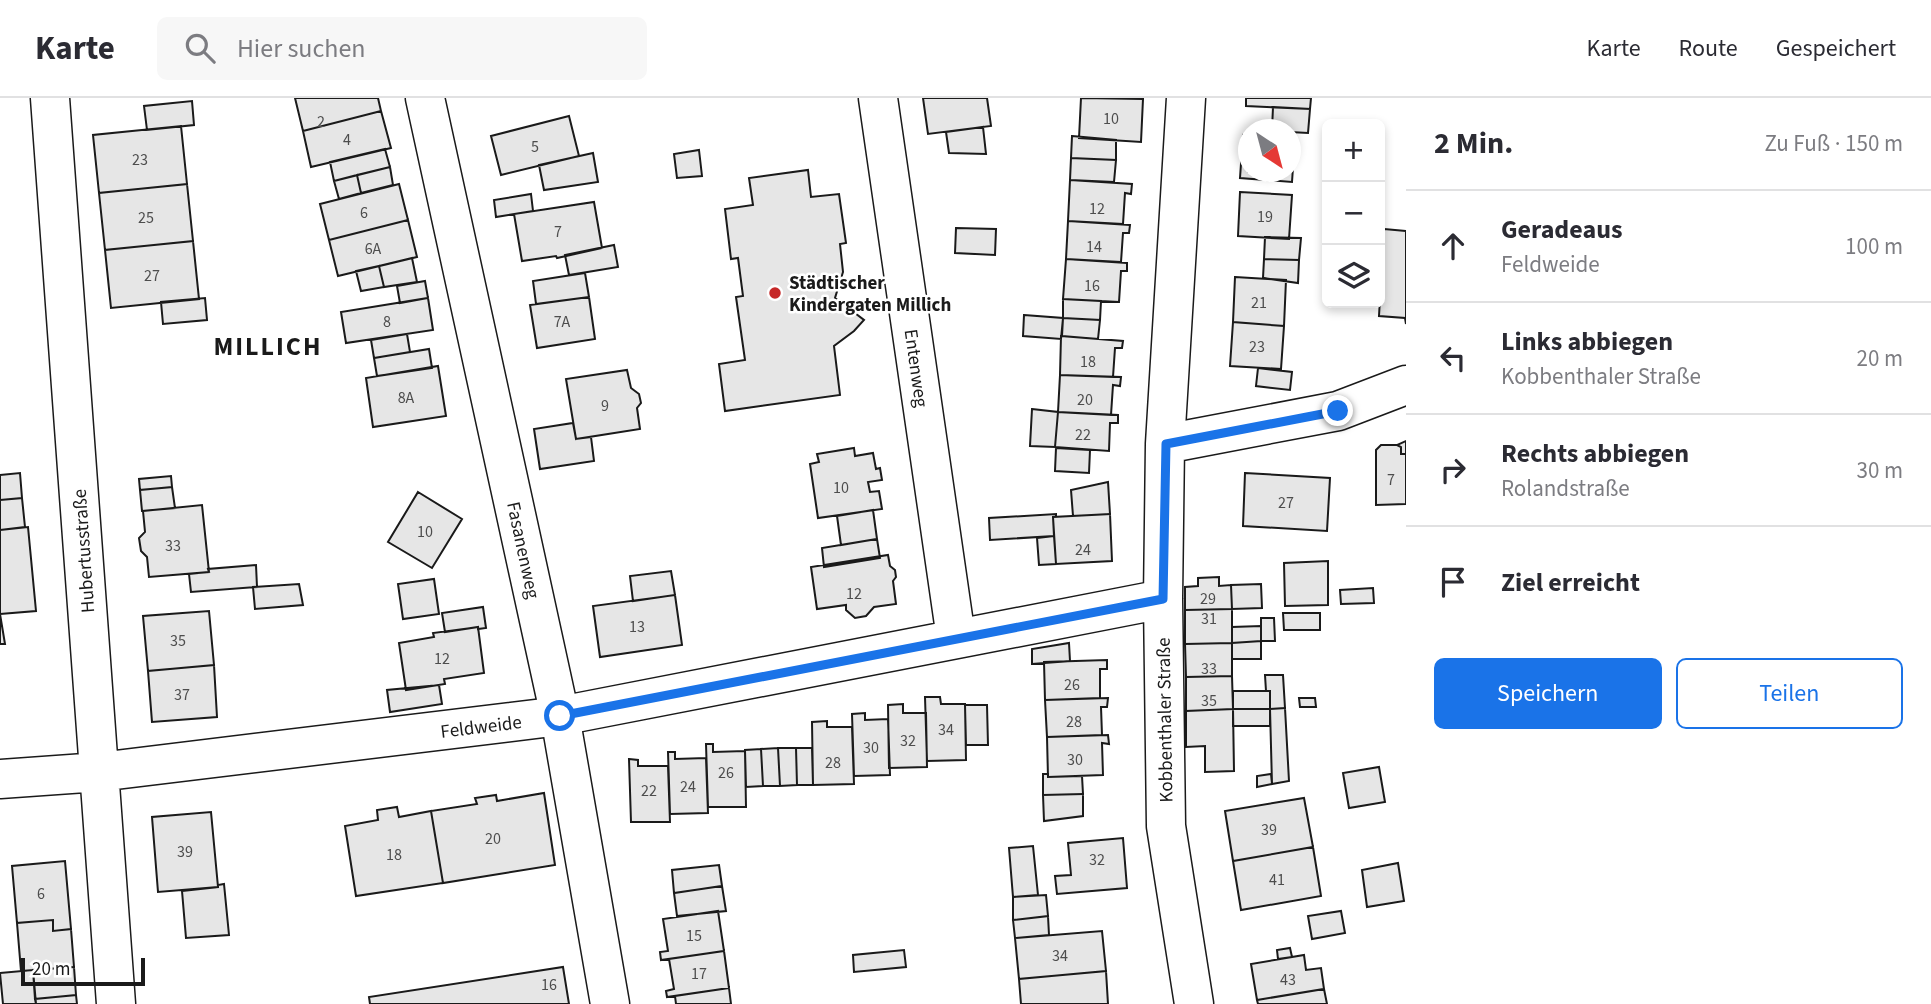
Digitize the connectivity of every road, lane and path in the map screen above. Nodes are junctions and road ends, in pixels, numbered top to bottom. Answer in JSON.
{"nodes":[{"id":1,"x":50,"y":98,"type":"edge"},
{"id":2,"x":425,"y":98,"type":"edge"},
{"id":3,"x":878,"y":98,"type":"edge"},
{"id":4,"x":1186,"y":98,"type":"edge"},
{"id":5,"x":1406,"y":385,"type":"edge"},
{"id":6,"x":1166,"y":444,"type":"junction"},
{"id":7,"x":1163,"y":599,"type":"junction"},
{"id":8,"x":956,"y":638,"type":"junction"},
{"id":9,"x":560,"y":716,"type":"junction"},
{"id":10,"x":99,"y":772,"type":"junction"},
{"id":11,"x":0,"y":779,"type":"edge"},
{"id":12,"x":116,"y":1004,"type":"edge"},
{"id":13,"x":610,"y":1004,"type":"edge"},
{"id":14,"x":1194,"y":1004,"type":"edge"}],
"edges":[{"from":1,"to":10,"type":"street","name":"Hubertusstraße"},
{"from":2,"to":9,"type":"street","name":"Fasanenweg"},
{"from":3,"to":8,"type":"street","name":"Entenweg"},
{"from":4,"to":6,"type":"street","name":"Kobbenthaler Straße"},
{"from":5,"to":6,"type":"street"},
{"from":6,"to":7,"type":"street","name":"Kobbenthaler Straße"},
{"from":7,"to":8,"type":"street","name":"Feldweide"},
{"from":7,"to":14,"type":"street","name":"Kobbenthaler Straße"},
{"from":8,"to":9,"type":"street","name":"Feldweide"},
{"from":9,"to":10,"type":"street","name":"Feldweide"},
{"from":9,"to":13,"type":"street","name":"Fasanenweg"},
{"from":10,"to":11,"type":"street","name":"Feldweide"},
{"from":10,"to":12,"type":"street","name":"Hubertusstraße"}]}
